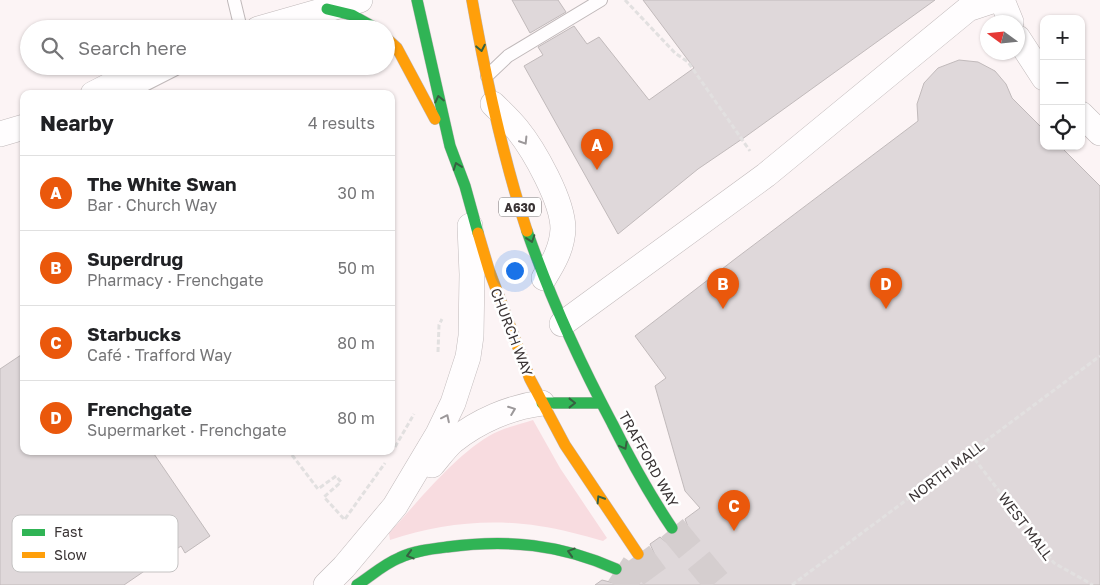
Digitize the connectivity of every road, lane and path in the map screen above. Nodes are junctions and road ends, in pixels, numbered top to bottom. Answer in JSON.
{"nodes":[{"id":1,"x":234,"y":0,"type":"edge"},
{"id":2,"x":360,"y":0,"type":"edge"},
{"id":3,"x":417,"y":0,"type":"edge"},
{"id":4,"x":472,"y":0,"type":"edge"},
{"id":5,"x":601,"y":0,"type":"edge"},
{"id":6,"x":626,"y":0,"type":"edge"},
{"id":7,"x":995,"y":0,"type":"edge"},
{"id":8,"x":1002,"y":0,"type":"edge"},
{"id":9,"x":327,"y":10,"type":"junction"},
{"id":10,"x":1008,"y":15,"type":"edge"},
{"id":11,"x":239,"y":20,"type":"edge"},
{"id":12,"x":291,"y":20,"type":"edge"},
{"id":13,"x":361,"y":20,"type":"edge"},
{"id":14,"x":395,"y":46,"type":"edge"},
{"id":15,"x":1025,"y":49,"type":"edge"},
{"id":16,"x":1040,"y":72,"type":"edge"},
{"id":17,"x":130,"y":75,"type":"edge"},
{"id":18,"x":164,"y":75,"type":"edge"},
{"id":19,"x":486,"y":76,"type":"junction"},
{"id":20,"x":101,"y":90,"type":"edge"},
{"id":21,"x":135,"y":90,"type":"edge"},
{"id":22,"x":493,"y":104,"type":"junction"},
{"id":23,"x":1085,"y":118,"type":"edge"},
{"id":24,"x":20,"y":128,"type":"edge"},
{"id":25,"x":1100,"y":133,"type":"edge"},
{"id":26,"x":0,"y":134,"type":"edge"},
{"id":27,"x":450,"y":146,"type":"junction"},
{"id":28,"x":766,"y":175,"type":"junction"},
{"id":29,"x":465,"y":186,"type":"junction"},
{"id":30,"x":544,"y":278,"type":"junction"},
{"id":31,"x":443,"y":316,"type":"dead end"},
{"id":32,"x":562,"y":324,"type":"junction"},
{"id":33,"x":438,"y":356,"type":"dead end"},
{"id":34,"x":1100,"y":356,"type":"edge"},
{"id":35,"x":542,"y":403,"type":"junction"},
{"id":36,"x":601,"y":403,"type":"junction"},
{"id":37,"x":419,"y":406,"type":"dead end"},
{"id":38,"x":395,"y":445,"type":"edge"},
{"id":39,"x":970,"y":453,"type":"junction"},
{"id":40,"x":292,"y":455,"type":"dead end"},
{"id":41,"x":390,"y":455,"type":"dead end"},
{"id":42,"x":395,"y":506,"type":"junction"},
{"id":43,"x":344,"y":519,"type":"junction"},
{"id":44,"x":340,"y":526,"type":"dead end"},
{"id":45,"x":672,"y":528,"type":"tunnel mouth"},
{"id":46,"x":638,"y":554,"type":"tunnel mouth"},
{"id":47,"x":616,"y":570,"type":"tunnel mouth"},
{"id":48,"x":328,"y":584,"type":"edge"},
{"id":49,"x":357,"y":585,"type":"edge"},
{"id":50,"x":792,"y":585,"type":"edge"},
{"id":51,"x":1093,"y":585,"type":"edge"}],
"edges":[{"from":1,"to":11,"type":"lane"},
{"from":2,"to":9,"type":"street"},
{"from":27,"to":3,"type":"main road","name":"CHURCH WAY","one_way":true},
{"from":4,"to":19,"type":"main road","number":"A630","one_way":true},
{"from":5,"to":19,"type":"lane"},
{"from":6,"to":28,"type":"path"},
{"from":7,"to":28,"type":"street"},
{"from":8,"to":10,"type":"street"},
{"from":9,"to":12,"type":"street"},
{"from":9,"to":13,"type":"main road"},
{"from":14,"to":27,"type":"main road"},
{"from":15,"to":16,"type":"street"},
{"from":17,"to":20,"type":"street"},
{"from":18,"to":21,"type":"lane"},
{"from":19,"to":22,"type":"main road","number":"A630"},
{"from":22,"to":30,"type":"main road","number":"A630","one_way":true},
{"from":22,"to":30,"type":"street","one_way":true},
{"from":23,"to":25,"type":"street"},
{"from":24,"to":26,"type":"street"},
{"from":29,"to":27,"type":"main road","name":"CHURCH WAY","one_way":true},
{"from":28,"to":32,"type":"street"},
{"from":29,"to":35,"type":"main road","name":"CHURCH WAY"},
{"from":42,"to":29,"type":"street","one_way":true},
{"from":30,"to":32,"type":"main road","number":"A630"},
{"from":31,"to":33,"type":"path"},
{"from":32,"to":36,"type":"main road","number":"A630"},
{"from":34,"to":39,"type":"path","name":"NORTH MALL"},
{"from":35,"to":36,"type":"main road","one_way":true},
{"from":42,"to":35,"type":"street","one_way":true},
{"from":46,"to":35,"type":"main road","name":"CHURCH WAY","one_way":true},
{"from":36,"to":45,"type":"main road","name":"TRAFFORD WAY","number":"A630","one_way":true},
{"from":37,"to":38,"type":"path"},
{"from":39,"to":50,"type":"path","name":"NORTH MALL"},
{"from":39,"to":51,"type":"path","name":"WEST MALL"},
{"from":40,"to":43,"type":"path"},
{"from":41,"to":43,"type":"path"},
{"from":42,"to":48,"type":"street"},
{"from":43,"to":44,"type":"path"},
{"from":47,"to":49,"type":"main road","one_way":true}]}
